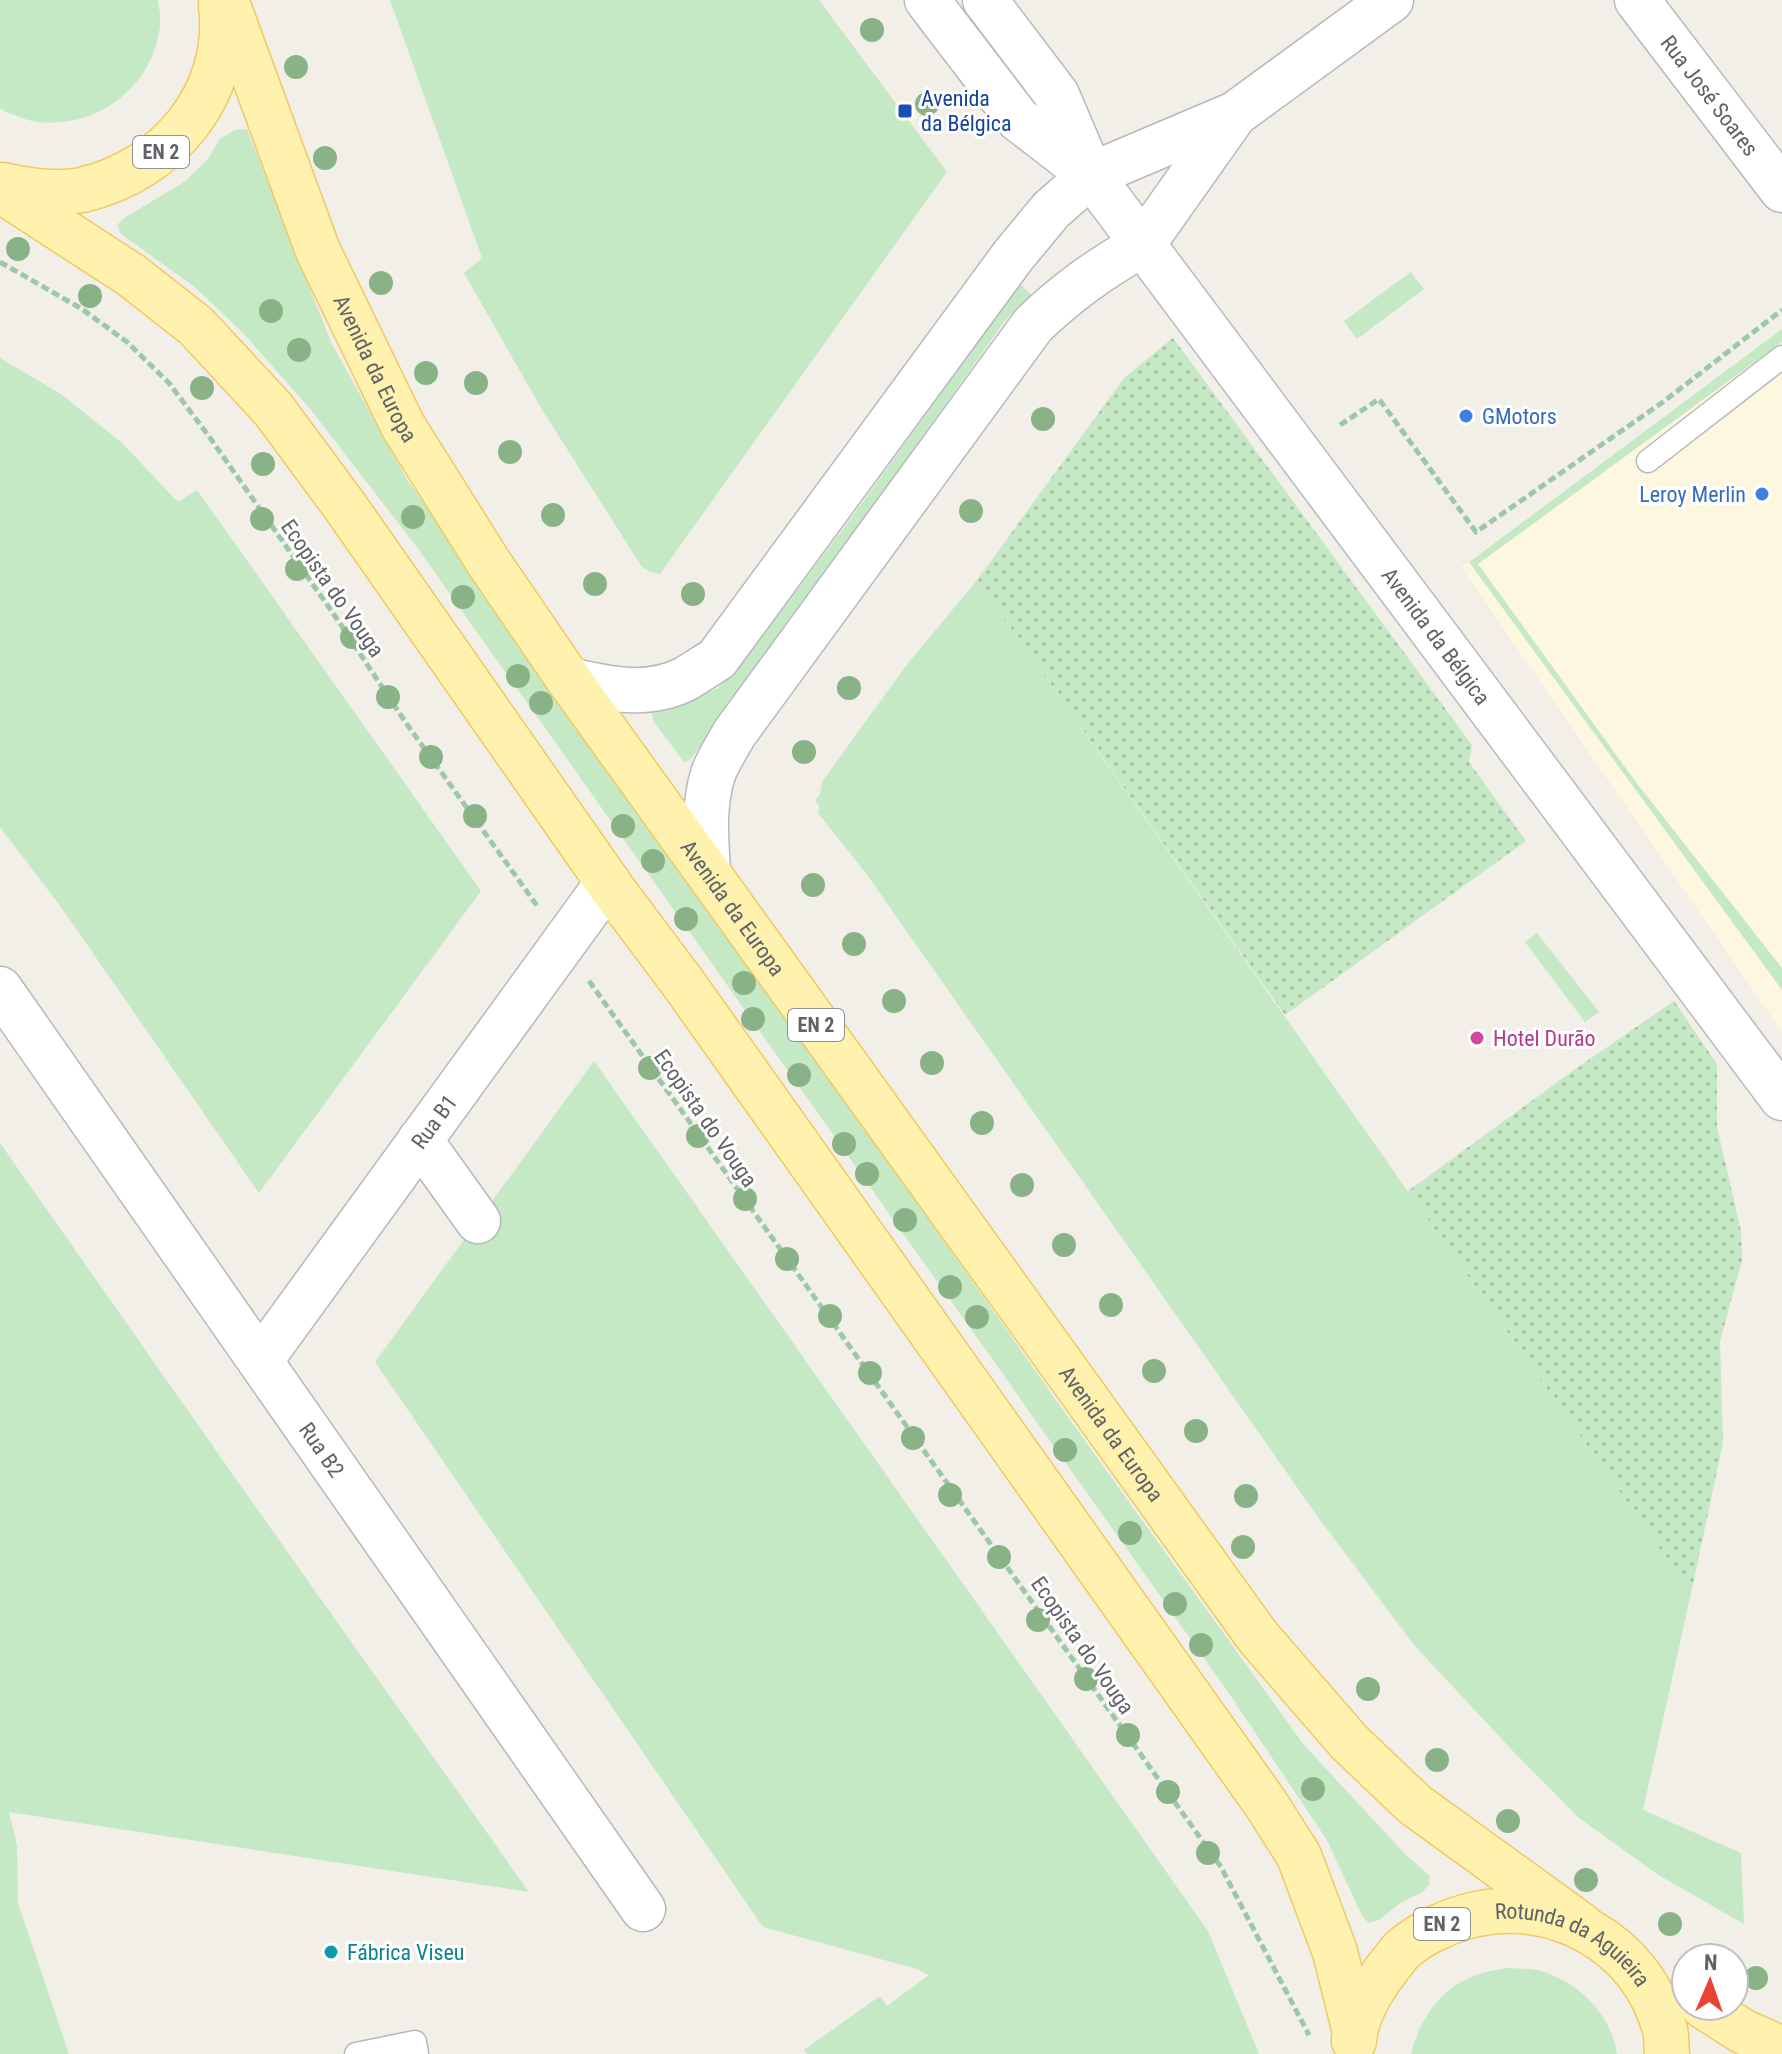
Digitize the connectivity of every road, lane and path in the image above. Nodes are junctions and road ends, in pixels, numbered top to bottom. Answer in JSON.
{"nodes":[{"id":1,"x":223,"y":0,"type":"edge"},
{"id":2,"x":927,"y":0,"type":"edge"},
{"id":3,"x":985,"y":0,"type":"edge"},
{"id":4,"x":1391,"y":0,"type":"edge"},
{"id":5,"x":1637,"y":0,"type":"edge"},
{"id":6,"x":1235,"y":114,"type":"junction"},
{"id":7,"x":1091,"y":175,"type":"junction"},
{"id":8,"x":0,"y":187,"type":"edge"},
{"id":9,"x":1782,"y":190,"type":"edge"},
{"id":10,"x":1143,"y":244,"type":"junction"},
{"id":11,"x":0,"y":262,"type":"edge"},
{"id":12,"x":1782,"y":310,"type":"edge"},
{"id":13,"x":1782,"y":357,"type":"edge"},
{"id":14,"x":1340,"y":425,"type":"dead end"},
{"id":15,"x":1648,"y":461,"type":"dead end"},
{"id":16,"x":569,"y":680,"type":"junction"},
{"id":17,"x":708,"y":871,"type":"junction"},
{"id":18,"x":608,"y":882,"type":"junction"},
{"id":19,"x":563,"y":943,"type":"junction"},
{"id":20,"x":0,"y":989,"type":"edge"},
{"id":21,"x":1778,"y":1083,"type":"edge"},
{"id":22,"x":420,"y":1140,"type":"junction"},
{"id":23,"x":478,"y":1221,"type":"dead end"},
{"id":24,"x":260,"y":1361,"type":"junction"},
{"id":25,"x":643,"y":1909,"type":"dead end"},
{"id":26,"x":1581,"y":1925,"type":"junction"},
{"id":27,"x":1619,"y":1952,"type":"junction"},
{"id":28,"x":1670,"y":1985,"type":"edge"},
{"id":29,"x":1728,"y":2022,"type":"edge"},
{"id":30,"x":1345,"y":2048,"type":"edge"},
{"id":31,"x":1782,"y":2049,"type":"edge"},
{"id":32,"x":356,"y":2054,"type":"edge"},
{"id":33,"x":417,"y":2054,"type":"edge"},
{"id":34,"x":1667,"y":2054,"type":"edge"}],
"edges":[{"from":1,"to":8,"type":"main road","number":"EN 2"},
{"from":1,"to":16,"type":"main road","name":"Avenida da Europa","number":"EN 2"},
{"from":2,"to":7,"type":"main road","name":"Avenida da Bélgica"},
{"from":3,"to":7,"type":"main road","name":"Avenida da Bélgica"},
{"from":4,"to":6,"type":"main road"},
{"from":5,"to":9,"type":"main road","name":"Rua José Soares"},
{"from":6,"to":7,"type":"main road"},
{"from":6,"to":10,"type":"main road"},
{"from":7,"to":10,"type":"main road","name":"Avenida da Bélgica"},
{"from":7,"to":16,"type":"main road"},
{"from":8,"to":18,"type":"main road","number":"EN 2"},
{"from":10,"to":17,"type":"main road"},
{"from":10,"to":21,"type":"main road","name":"Avenida da Bélgica"},
{"from":11,"to":19,"type":"path","name":"Ecopista do Vouga"},
{"from":12,"to":14,"type":"path"},
{"from":13,"to":15,"type":"lane"},
{"from":16,"to":17,"type":"main road","name":"Avenida da Europa","number":"EN 2"},
{"from":17,"to":26,"type":"main road","name":"Avenida da Europa","number":"EN 2"},
{"from":18,"to":19,"type":"main road","name":"Rua B1"},
{"from":18,"to":30,"type":"main road","number":"EN 2"},
{"from":19,"to":22,"type":"main road","name":"Rua B1"},
{"from":19,"to":30,"type":"path","name":"Ecopista do Vouga"},
{"from":20,"to":24,"type":"main road","name":"Rua B2"},
{"from":22,"to":23,"type":"main road"},
{"from":22,"to":24,"type":"main road","name":"Rua B1"},
{"from":24,"to":25,"type":"main road","name":"Rua B2"},
{"from":26,"to":27,"type":"main road","name":"Rotunda da Aguieira","number":"EN 2"},
{"from":26,"to":30,"type":"main road","name":"Rotunda da Aguieira","number":"EN 2"},
{"from":27,"to":28,"type":"main road"},
{"from":27,"to":34,"type":"main road","name":"Rotunda da Aguieira","number":"EN 2"},
{"from":29,"to":31,"type":"main road"},
{"from":32,"to":33,"type":"lane"}]}
